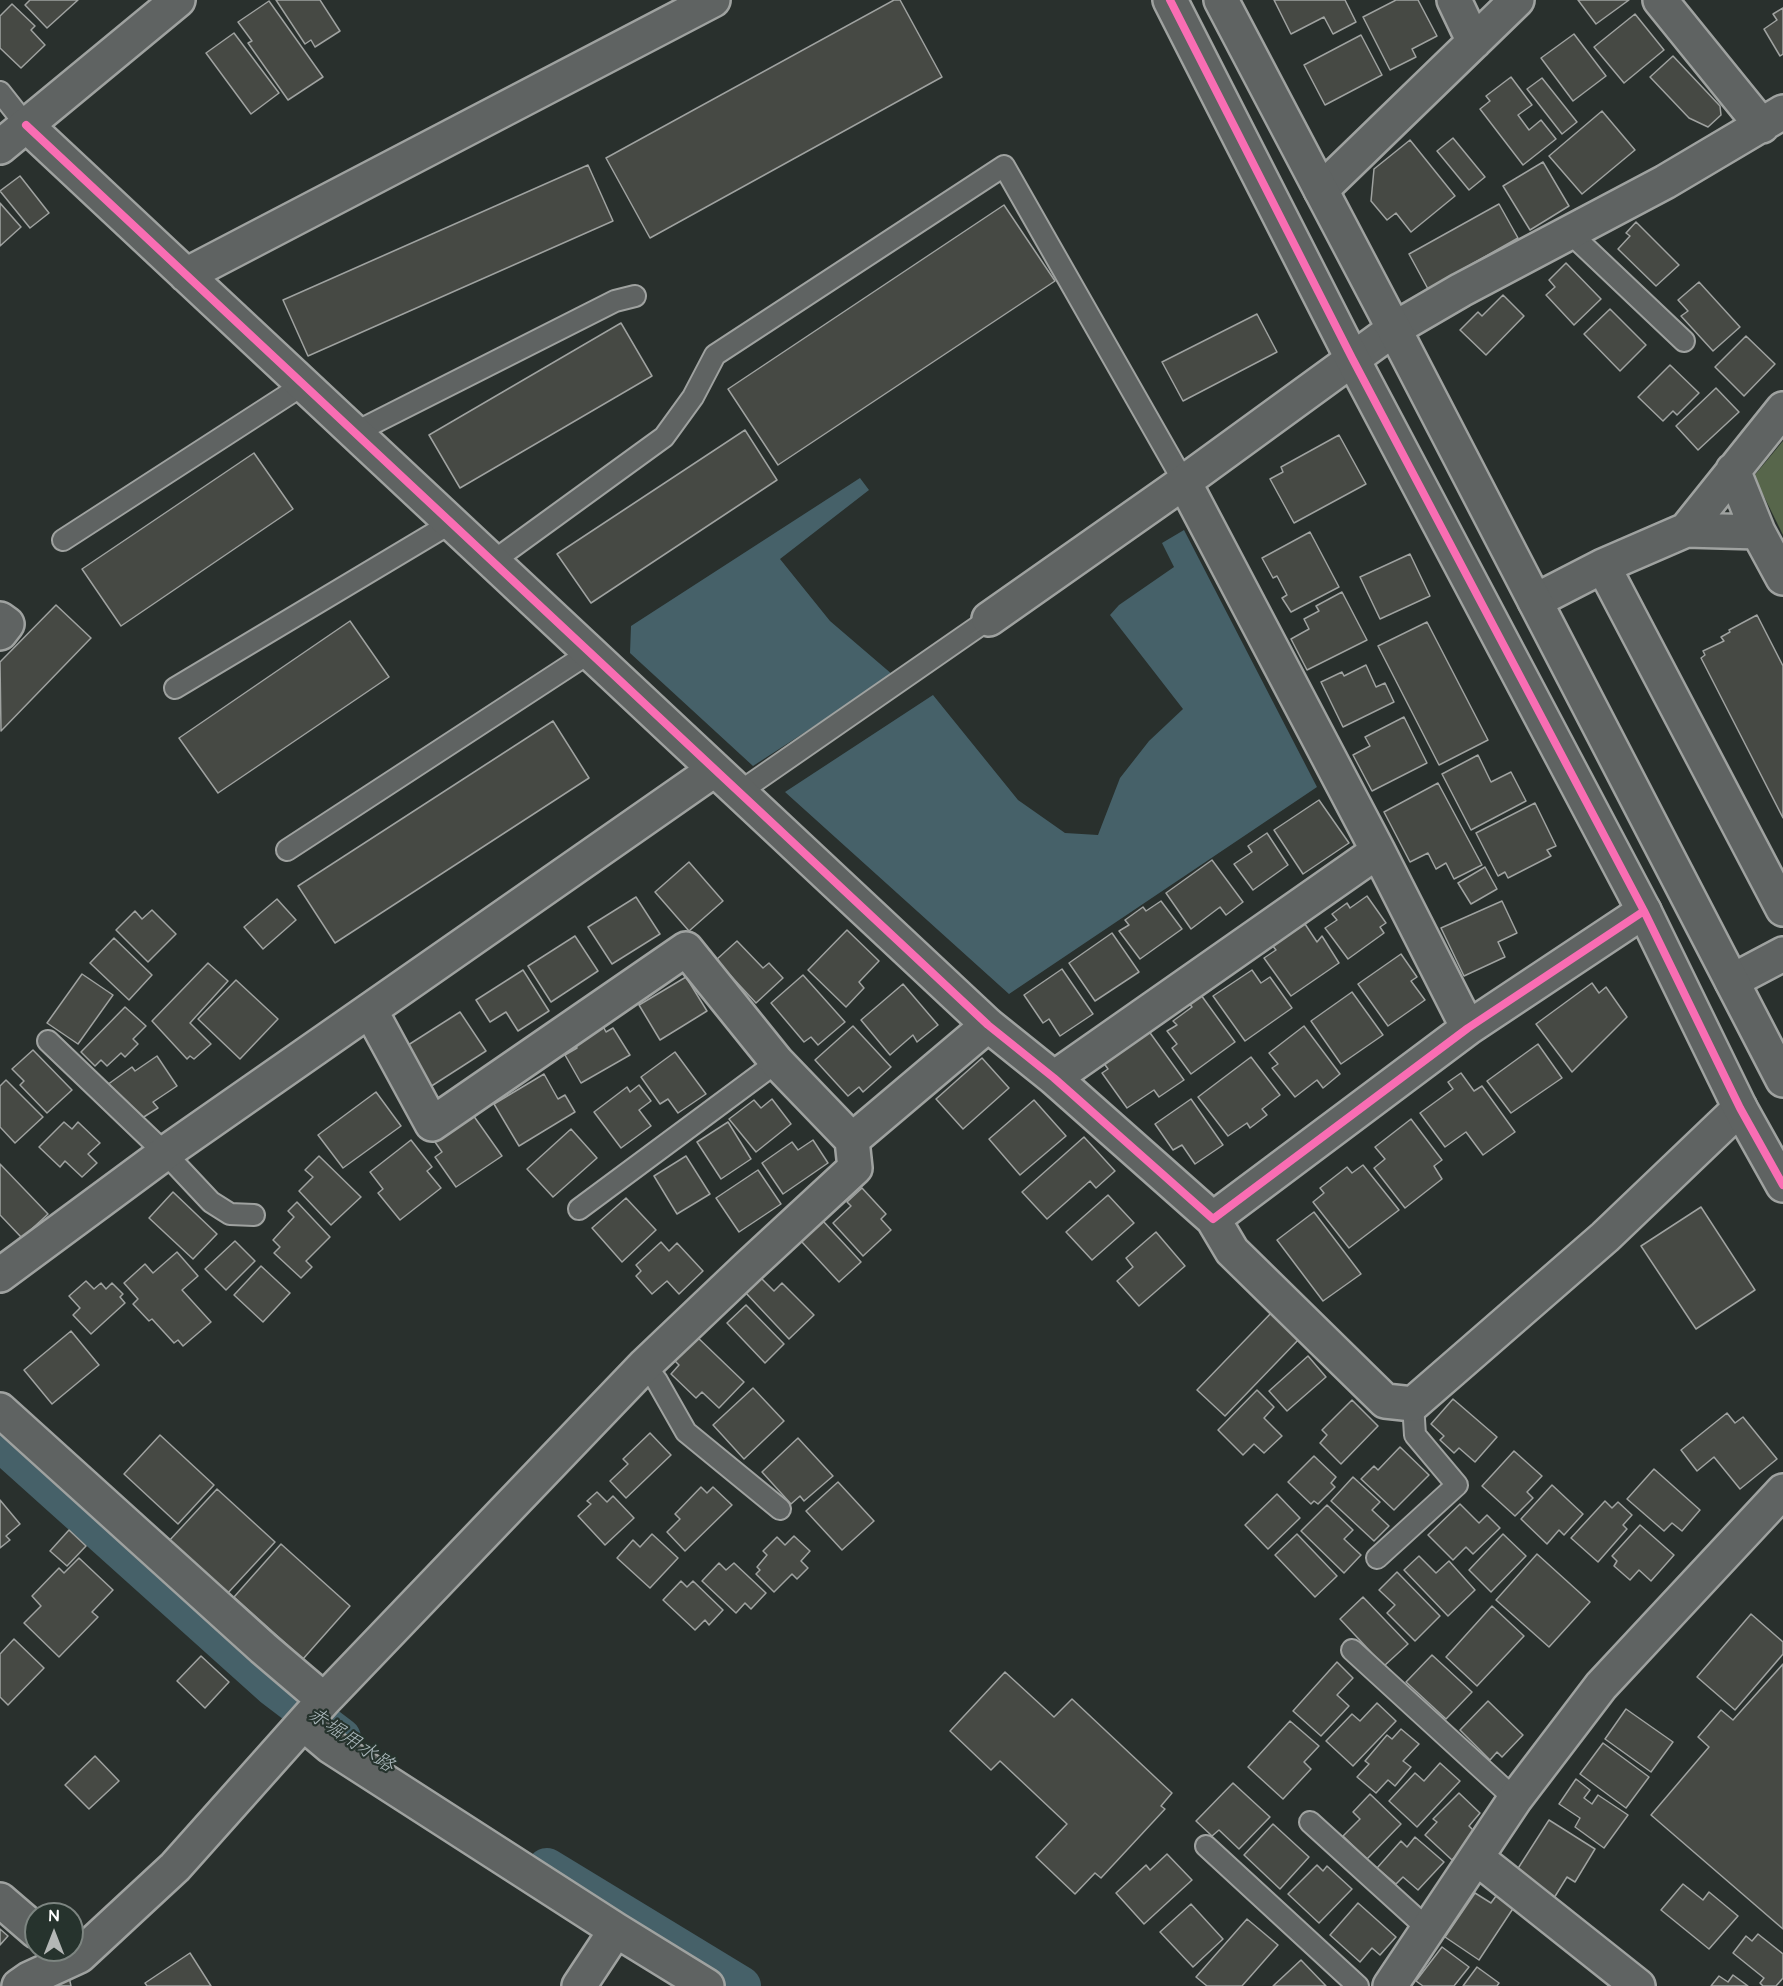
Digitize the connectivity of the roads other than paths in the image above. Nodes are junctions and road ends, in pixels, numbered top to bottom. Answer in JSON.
{"nodes":[{"id":1,"x":178,"y":0,"type":"edge"},
{"id":2,"x":713,"y":0,"type":"edge"},
{"id":3,"x":1170,"y":0,"type":"edge"},
{"id":4,"x":1221,"y":0,"type":"edge"},
{"id":5,"x":1454,"y":0,"type":"edge"},
{"id":6,"x":1517,"y":0,"type":"edge"},
{"id":7,"x":1669,"y":3,"type":"edge"},
{"id":8,"x":1474,"y":42,"type":"junction"},
{"id":9,"x":0,"y":92,"type":"edge"},
{"id":10,"x":1772,"y":119,"type":"edge"},
{"id":11,"x":26,"y":125,"type":"junction"},
{"id":12,"x":0,"y":147,"type":"edge"},
{"id":13,"x":1321,"y":190,"type":"junction"},
{"id":14,"x":1570,"y":233,"type":"junction"},
{"id":15,"x":186,"y":275,"type":"junction"},
{"id":16,"x":635,"y":296,"type":"dead end"},
{"id":17,"x":1394,"y":328,"type":"junction"},
{"id":18,"x":1684,"y":341,"type":"dead end"},
{"id":19,"x":1352,"y":358,"type":"junction"},
{"id":20,"x":303,"y":385,"type":"junction"},
{"id":21,"x":1783,"y":409,"type":"edge"},
{"id":22,"x":354,"y":433,"type":"junction"},
{"id":23,"x":1733,"y":470,"type":"junction"},
{"id":24,"x":1184,"y":482,"type":"junction"},
{"id":25,"x":451,"y":524,"type":"junction"},
{"id":26,"x":1686,"y":530,"type":"junction"},
{"id":27,"x":1758,"y":532,"type":"junction"},
{"id":28,"x":63,"y":540,"type":"dead end"},
{"id":29,"x":492,"y":562,"type":"junction"},
{"id":30,"x":1603,"y":566,"type":"junction"},
{"id":31,"x":1783,"y":578,"type":"edge"},
{"id":32,"x":1535,"y":601,"type":"junction"},
{"id":33,"x":0,"y":619,"type":"edge"},
{"id":34,"x":989,"y":619,"type":"joint"},
{"id":35,"x":0,"y":633,"type":"edge"},
{"id":36,"x":590,"y":653,"type":"junction"},
{"id":37,"x":175,"y":688,"type":"dead end"},
{"id":38,"x":714,"y":770,"type":"junction"},
{"id":39,"x":738,"y":793,"type":"junction"},
{"id":40,"x":287,"y":850,"type":"dead end"},
{"id":41,"x":1378,"y":851,"type":"junction"},
{"id":42,"x":1783,"y":909,"type":"edge"},
{"id":43,"x":1644,"y":911,"type":"junction"},
{"id":44,"x":1783,"y":954,"type":"edge"},
{"id":45,"x":1732,"y":981,"type":"junction"},
{"id":46,"x":370,"y":1011,"type":"junction"},
{"id":47,"x":988,"y":1024,"type":"junction"},
{"id":48,"x":1468,"y":1028,"type":"junction"},
{"id":49,"x":48,"y":1041,"type":"dead end"},
{"id":50,"x":777,"y":1062,"type":"junction"},
{"id":51,"x":1054,"y":1078,"type":"junction"},
{"id":52,"x":1783,"y":1080,"type":"edge"},
{"id":53,"x":1740,"y":1108,"type":"junction"},
{"id":54,"x":852,"y":1140,"type":"junction"},
{"id":55,"x":165,"y":1153,"type":"junction"},
{"id":56,"x":1783,"y":1185,"type":"edge"},
{"id":57,"x":579,"y":1209,"type":"dead end"},
{"id":58,"x":254,"y":1215,"type":"dead end"},
{"id":59,"x":1214,"y":1220,"type":"junction"},
{"id":60,"x":0,"y":1275,"type":"edge"},
{"id":61,"x":645,"y":1365,"type":"junction"},
{"id":62,"x":1413,"y":1404,"type":"junction"},
{"id":63,"x":0,"y":1410,"type":"edge"},
{"id":64,"x":1783,"y":1491,"type":"edge"},
{"id":65,"x":780,"y":1509,"type":"dead end"},
{"id":66,"x":1377,"y":1558,"type":"dead end"},
{"id":67,"x":1352,"y":1650,"type":"dead end"},
{"id":68,"x":314,"y":1712,"type":"junction"},
{"id":69,"x":1515,"y":1799,"type":"junction"},
{"id":70,"x":1310,"y":1822,"type":"dead end"},
{"id":71,"x":1206,"y":1846,"type":"dead end"},
{"id":72,"x":1477,"y":1858,"type":"junction"},
{"id":73,"x":0,"y":1900,"type":"edge"},
{"id":74,"x":24,"y":1921,"type":"edge"},
{"id":75,"x":615,"y":1930,"type":"junction"},
{"id":76,"x":1429,"y":1930,"type":"junction"},
{"id":77,"x":84,"y":1944,"type":"edge"},
{"id":78,"x":58,"y":1962,"type":"edge"},
{"id":79,"x":19,"y":1986,"type":"edge"},
{"id":80,"x":579,"y":1986,"type":"edge"},
{"id":81,"x":707,"y":1986,"type":"edge"},
{"id":82,"x":1358,"y":1986,"type":"edge"},
{"id":83,"x":1390,"y":1986,"type":"edge"},
{"id":84,"x":1638,"y":1986,"type":"edge"}],
"edges":[{"from":1,"to":11,"type":"street"},
{"from":2,"to":15,"type":"street"},
{"from":3,"to":19,"type":"street"},
{"from":4,"to":13,"type":"street"},
{"from":5,"to":8,"type":"street"},
{"from":6,"to":8,"type":"street"},
{"from":7,"to":10,"type":"street"},
{"from":8,"to":13,"type":"street"},
{"from":9,"to":11,"type":"lane"},
{"from":10,"to":14,"type":"street"},
{"from":11,"to":12,"type":"street"},
{"from":11,"to":15,"type":"street"},
{"from":13,"to":17,"type":"street"},
{"from":14,"to":17,"type":"street"},
{"from":14,"to":18,"type":"lane"},
{"from":15,"to":20,"type":"street"},
{"from":16,"to":22,"type":"lane"},
{"from":17,"to":19,"type":"street"},
{"from":17,"to":32,"type":"street"},
{"from":19,"to":24,"type":"street"},
{"from":19,"to":43,"type":"street"},
{"from":20,"to":22,"type":"street"},
{"from":20,"to":28,"type":"lane"},
{"from":21,"to":23,"type":"street"},
{"from":22,"to":25,"type":"street"},
{"from":23,"to":26,"type":"street"},
{"from":23,"to":27,"type":"street"},
{"from":24,"to":29,"type":"lane"},
{"from":24,"to":34,"type":"street"},
{"from":24,"to":41,"type":"street"},
{"from":25,"to":29,"type":"street"},
{"from":25,"to":37,"type":"lane"},
{"from":26,"to":27,"type":"street"},
{"from":26,"to":30,"type":"street"},
{"from":27,"to":31,"type":"street"},
{"from":29,"to":36,"type":"street"},
{"from":30,"to":32,"type":"street"},
{"from":30,"to":42,"type":"street"},
{"from":32,"to":45,"type":"street"},
{"from":33,"to":35,"type":"street"},
{"from":34,"to":39,"type":"lane"},
{"from":36,"to":38,"type":"street"},
{"from":36,"to":40,"type":"lane"},
{"from":38,"to":39,"type":"street"},
{"from":38,"to":46,"type":"street"},
{"from":39,"to":47,"type":"street"},
{"from":41,"to":48,"type":"street"},
{"from":41,"to":51,"type":"street"},
{"from":43,"to":48,"type":"street"},
{"from":43,"to":53,"type":"street"},
{"from":44,"to":45,"type":"street"},
{"from":45,"to":52,"type":"street"},
{"from":46,"to":50,"type":"street"},
{"from":46,"to":55,"type":"street"},
{"from":47,"to":51,"type":"street"},
{"from":47,"to":54,"type":"street"},
{"from":48,"to":59,"type":"street"},
{"from":49,"to":55,"type":"lane"},
{"from":50,"to":54,"type":"street"},
{"from":50,"to":57,"type":"lane"},
{"from":51,"to":59,"type":"street"},
{"from":53,"to":56,"type":"street"},
{"from":53,"to":62,"type":"street"},
{"from":54,"to":61,"type":"street"},
{"from":55,"to":58,"type":"lane"},
{"from":55,"to":60,"type":"street"},
{"from":59,"to":62,"type":"street"},
{"from":61,"to":65,"type":"lane"},
{"from":61,"to":68,"type":"street"},
{"from":62,"to":66,"type":"lane"},
{"from":63,"to":68,"type":"street"},
{"from":64,"to":69,"type":"street"},
{"from":67,"to":69,"type":"lane"},
{"from":68,"to":75,"type":"street"},
{"from":68,"to":77,"type":"street"},
{"from":69,"to":72,"type":"street"},
{"from":70,"to":76,"type":"lane"},
{"from":71,"to":82,"type":"lane"},
{"from":72,"to":76,"type":"street"},
{"from":72,"to":84,"type":"street"},
{"from":73,"to":74,"type":"street"},
{"from":75,"to":80,"type":"street"},
{"from":75,"to":81,"type":"street"},
{"from":76,"to":83,"type":"street"},
{"from":78,"to":79,"type":"street"}]}
